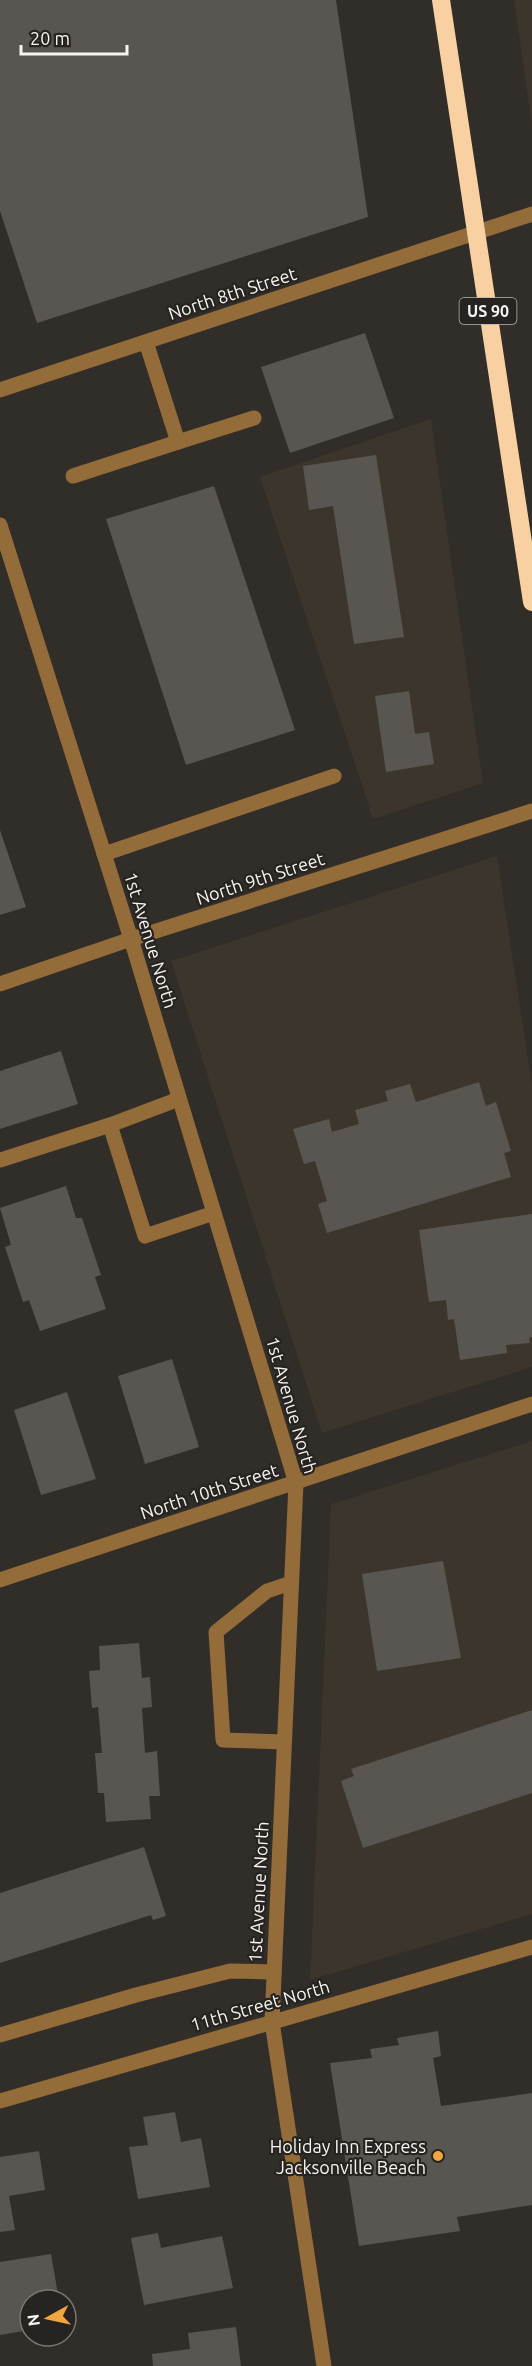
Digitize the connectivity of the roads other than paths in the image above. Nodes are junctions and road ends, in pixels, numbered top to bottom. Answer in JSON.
{"nodes":[{"id":1,"x":441,"y":0,"type":"edge"},
{"id":2,"x":532,"y":214,"type":"edge"},
{"id":3,"x":476,"y":233,"type":"junction"},
{"id":4,"x":146,"y":342,"type":"junction"},
{"id":5,"x":0,"y":390,"type":"edge"},
{"id":6,"x":254,"y":418,"type":"dead end"},
{"id":7,"x":178,"y":442,"type":"junction"},
{"id":8,"x":73,"y":476,"type":"dead end"},
{"id":9,"x":0,"y":525,"type":"edge"},
{"id":10,"x":532,"y":602,"type":"edge"},
{"id":11,"x":334,"y":776,"type":"dead end"},
{"id":12,"x":532,"y":811,"type":"edge"},
{"id":13,"x":104,"y":854,"type":"junction"},
{"id":14,"x":131,"y":939,"type":"junction"},
{"id":15,"x":0,"y":984,"type":"edge"},
{"id":16,"x":179,"y":1099,"type":"junction"},
{"id":17,"x":110,"y":1125,"type":"junction"},
{"id":18,"x":0,"y":1160,"type":"edge"},
{"id":19,"x":214,"y":1213,"type":"junction"},
{"id":20,"x":532,"y":1404,"type":"edge"},
{"id":21,"x":296,"y":1483,"type":"junction"},
{"id":22,"x":0,"y":1580,"type":"edge"},
{"id":23,"x":291,"y":1583,"type":"junction"},
{"id":24,"x":284,"y":1742,"type":"junction"},
{"id":25,"x":532,"y":1947,"type":"edge"},
{"id":26,"x":274,"y":1972,"type":"junction"},
{"id":27,"x":272,"y":2022,"type":"junction"},
{"id":28,"x":0,"y":2035,"type":"edge"},
{"id":29,"x":0,"y":2101,"type":"edge"},
{"id":30,"x":324,"y":2366,"type":"edge"}],
"edges":[{"from":1,"to":3,"type":"highway","number":"US 90"},
{"from":2,"to":3,"type":"street","name":"North 8th Street"},
{"from":3,"to":4,"type":"street","name":"North 8th Street"},
{"from":3,"to":10,"type":"highway","number":"US 90"},
{"from":4,"to":5,"type":"street","name":"North 8th Street"},
{"from":4,"to":7,"type":"street"},
{"from":6,"to":7,"type":"street"},
{"from":7,"to":8,"type":"street"},
{"from":9,"to":13,"type":"street","name":"1st Avenue North"},
{"from":11,"to":13,"type":"street"},
{"from":12,"to":14,"type":"street","name":"North 9th Street"},
{"from":13,"to":14,"type":"street","name":"1st Avenue North"},
{"from":14,"to":15,"type":"street","name":"North 9th Street"},
{"from":14,"to":16,"type":"street","name":"1st Avenue North"},
{"from":16,"to":17,"type":"street"},
{"from":16,"to":19,"type":"street","name":"1st Avenue North"},
{"from":17,"to":18,"type":"street"},
{"from":17,"to":19,"type":"street"},
{"from":19,"to":21,"type":"street","name":"1st Avenue North"},
{"from":20,"to":21,"type":"street","name":"North 10th Street"},
{"from":21,"to":22,"type":"street","name":"North 10th Street"},
{"from":21,"to":23,"type":"street","name":"1st Avenue North"},
{"from":23,"to":24,"type":"street","name":"1st Avenue North"},
{"from":23,"to":24,"type":"street"},
{"from":24,"to":26,"type":"street","name":"1st Avenue North"},
{"from":25,"to":27,"type":"street","name":"11th Street North"},
{"from":26,"to":27,"type":"street","name":"1st Avenue North"},
{"from":26,"to":28,"type":"street"},
{"from":27,"to":29,"type":"street","name":"11th Street North"},
{"from":27,"to":30,"type":"street","name":"1st Avenue North"}]}
